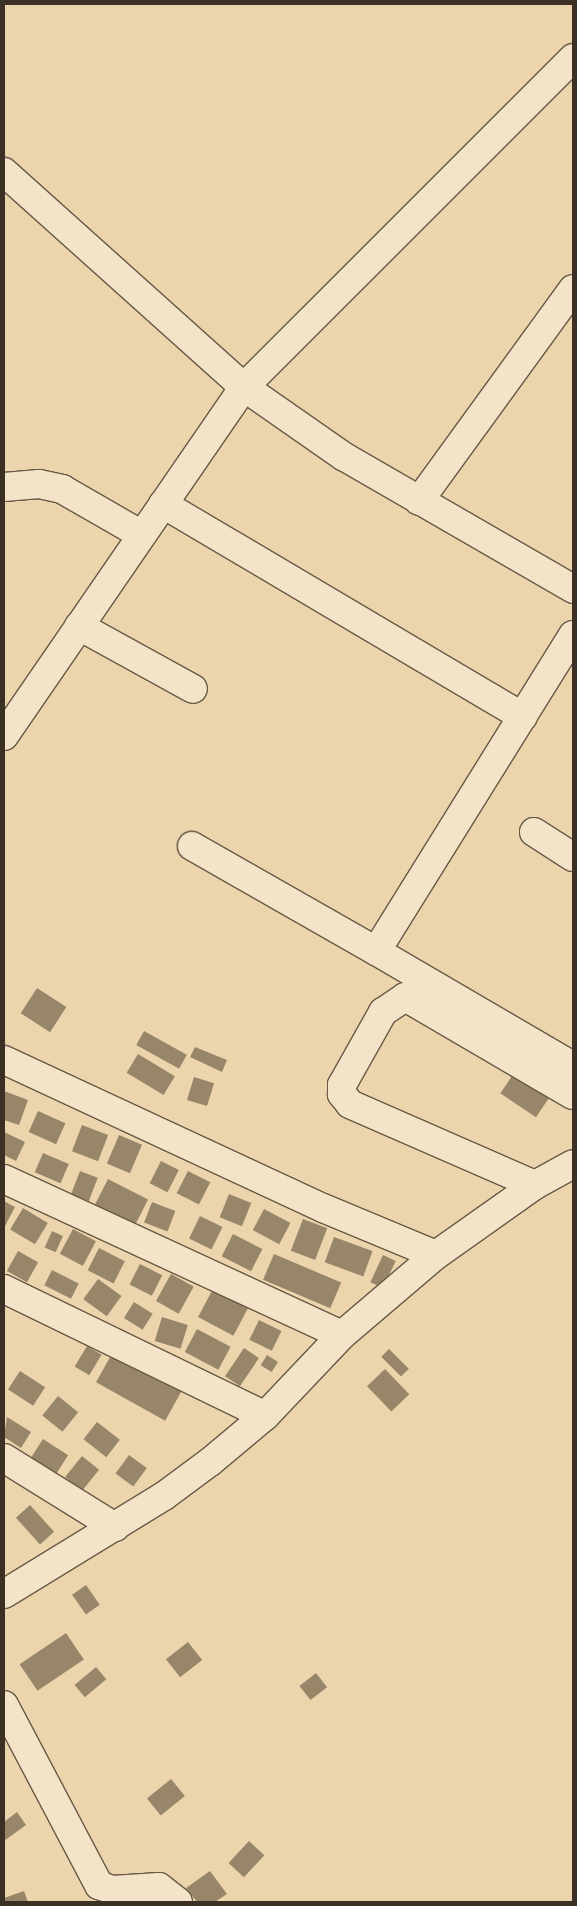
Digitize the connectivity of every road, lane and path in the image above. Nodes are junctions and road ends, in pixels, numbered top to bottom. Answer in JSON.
{"nodes":[{"id":1,"x":573,"y":58,"type":"edge"},
{"id":2,"x":4,"y":172,"type":"edge"},
{"id":3,"x":573,"y":289,"type":"edge"},
{"id":4,"x":244,"y":387,"type":"junction"},
{"id":5,"x":4,"y":487,"type":"edge"},
{"id":6,"x":419,"y":501,"type":"junction"},
{"id":7,"x":163,"y":504,"type":"junction"},
{"id":8,"x":142,"y":535,"type":"junction"},
{"id":9,"x":573,"y":589,"type":"edge"},
{"id":10,"x":79,"y":626,"type":"junction"},
{"id":11,"x":573,"y":636,"type":"edge"},
{"id":12,"x":193,"y":689,"type":"dead end"},
{"id":13,"x":523,"y":716,"type":"junction"},
{"id":14,"x":4,"y":736,"type":"edge"},
{"id":15,"x":534,"y":832,"type":"dead end"},
{"id":16,"x":192,"y":846,"type":"dead end"},
{"id":17,"x":573,"y":856,"type":"edge"},
{"id":18,"x":376,"y":951,"type":"junction"},
{"id":19,"x":4,"y":1060,"type":"edge"},
{"id":20,"x":573,"y":1066,"type":"edge"},
{"id":21,"x":573,"y":1095,"type":"edge"},
{"id":22,"x":573,"y":1164,"type":"edge"},
{"id":23,"x":4,"y":1179,"type":"edge"},
{"id":24,"x":535,"y":1185,"type":"junction"},
{"id":25,"x":436,"y":1255,"type":"junction"},
{"id":26,"x":4,"y":1289,"type":"edge"},
{"id":27,"x":342,"y":1334,"type":"junction"},
{"id":28,"x":264,"y":1416,"type":"junction"},
{"id":29,"x":4,"y":1458,"type":"edge"},
{"id":30,"x":116,"y":1527,"type":"junction"},
{"id":31,"x":4,"y":1594,"type":"edge"},
{"id":32,"x":4,"y":1705,"type":"edge"},
{"id":33,"x":178,"y":1902,"type":"edge"}],
"edges":[{"from":1,"to":4,"type":"street"},
{"from":2,"to":4,"type":"street"},
{"from":3,"to":6,"type":"street"},
{"from":4,"to":6,"type":"street"},
{"from":4,"to":7,"type":"street"},
{"from":5,"to":8,"type":"street"},
{"from":6,"to":9,"type":"street"},
{"from":7,"to":8,"type":"street"},
{"from":7,"to":13,"type":"street"},
{"from":8,"to":10,"type":"street"},
{"from":10,"to":12,"type":"street"},
{"from":10,"to":14,"type":"street"},
{"from":11,"to":13,"type":"street"},
{"from":13,"to":18,"type":"street"},
{"from":15,"to":17,"type":"street"},
{"from":16,"to":18,"type":"street"},
{"from":18,"to":20,"type":"street"},
{"from":19,"to":25,"type":"street"},
{"from":21,"to":24,"type":"street"},
{"from":22,"to":24,"type":"street"},
{"from":23,"to":27,"type":"street"},
{"from":24,"to":25,"type":"street"},
{"from":25,"to":27,"type":"street"},
{"from":26,"to":28,"type":"street"},
{"from":27,"to":28,"type":"street"},
{"from":28,"to":30,"type":"street"},
{"from":29,"to":30,"type":"street"},
{"from":30,"to":31,"type":"street"},
{"from":32,"to":33,"type":"street"}]}
